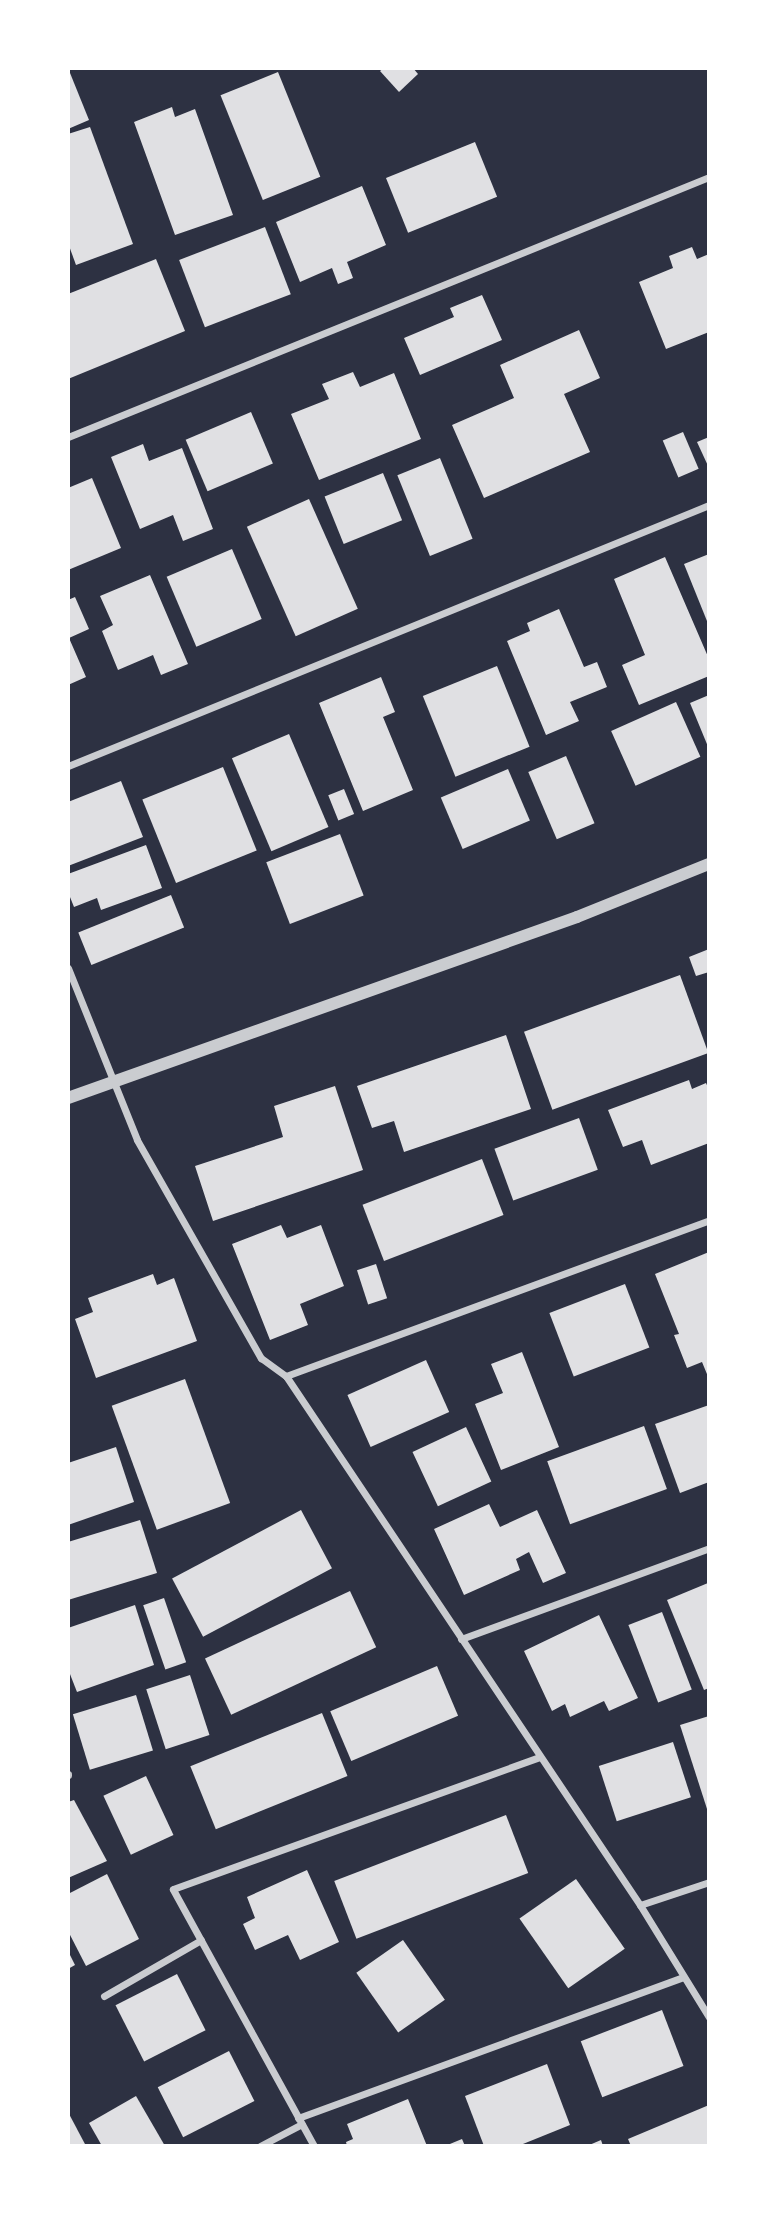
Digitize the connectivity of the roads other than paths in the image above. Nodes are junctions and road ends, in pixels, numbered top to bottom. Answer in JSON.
{"nodes":[{"id":1,"x":709,"y":177,"type":"edge"},
{"id":2,"x":68,"y":437,"type":"edge"},
{"id":3,"x":709,"y":505,"type":"edge"},
{"id":4,"x":68,"y":766,"type":"edge"},
{"id":5,"x":709,"y":864,"type":"edge"},
{"id":6,"x":68,"y":968,"type":"edge"},
{"id":7,"x":114,"y":1084,"type":"junction"},
{"id":8,"x":68,"y":1098,"type":"edge"},
{"id":9,"x":709,"y":1220,"type":"edge"},
{"id":10,"x":286,"y":1376,"type":"junction"},
{"id":11,"x":709,"y":1548,"type":"edge"},
{"id":12,"x":461,"y":1639,"type":"junction"},
{"id":13,"x":540,"y":1756,"type":"junction"},
{"id":14,"x":709,"y":1882,"type":"edge"},
{"id":15,"x":640,"y":1905,"type":"junction"},
{"id":16,"x":201,"y":1940,"type":"junction"},
{"id":17,"x":683,"y":1977,"type":"junction"},
{"id":18,"x":104,"y":1996,"type":"dead end"},
{"id":19,"x":709,"y":2017,"type":"edge"},
{"id":20,"x":300,"y":2121,"type":"junction"},
{"id":21,"x":260,"y":2146,"type":"edge"},
{"id":22,"x":314,"y":2146,"type":"edge"}],
"edges":[{"from":1,"to":2,"type":"street"},
{"from":3,"to":4,"type":"street"},
{"from":5,"to":7,"type":"street"},
{"from":6,"to":7,"type":"street"},
{"from":7,"to":8,"type":"street"},
{"from":7,"to":10,"type":"street"},
{"from":9,"to":10,"type":"street"},
{"from":10,"to":12,"type":"street"},
{"from":11,"to":12,"type":"street"},
{"from":12,"to":13,"type":"street"},
{"from":13,"to":15,"type":"street"},
{"from":13,"to":16,"type":"street"},
{"from":14,"to":15,"type":"street"},
{"from":15,"to":17,"type":"street"},
{"from":16,"to":18,"type":"street"},
{"from":16,"to":20,"type":"street"},
{"from":17,"to":19,"type":"street"},
{"from":17,"to":20,"type":"street"},
{"from":20,"to":21,"type":"street"},
{"from":20,"to":22,"type":"street"}]}
